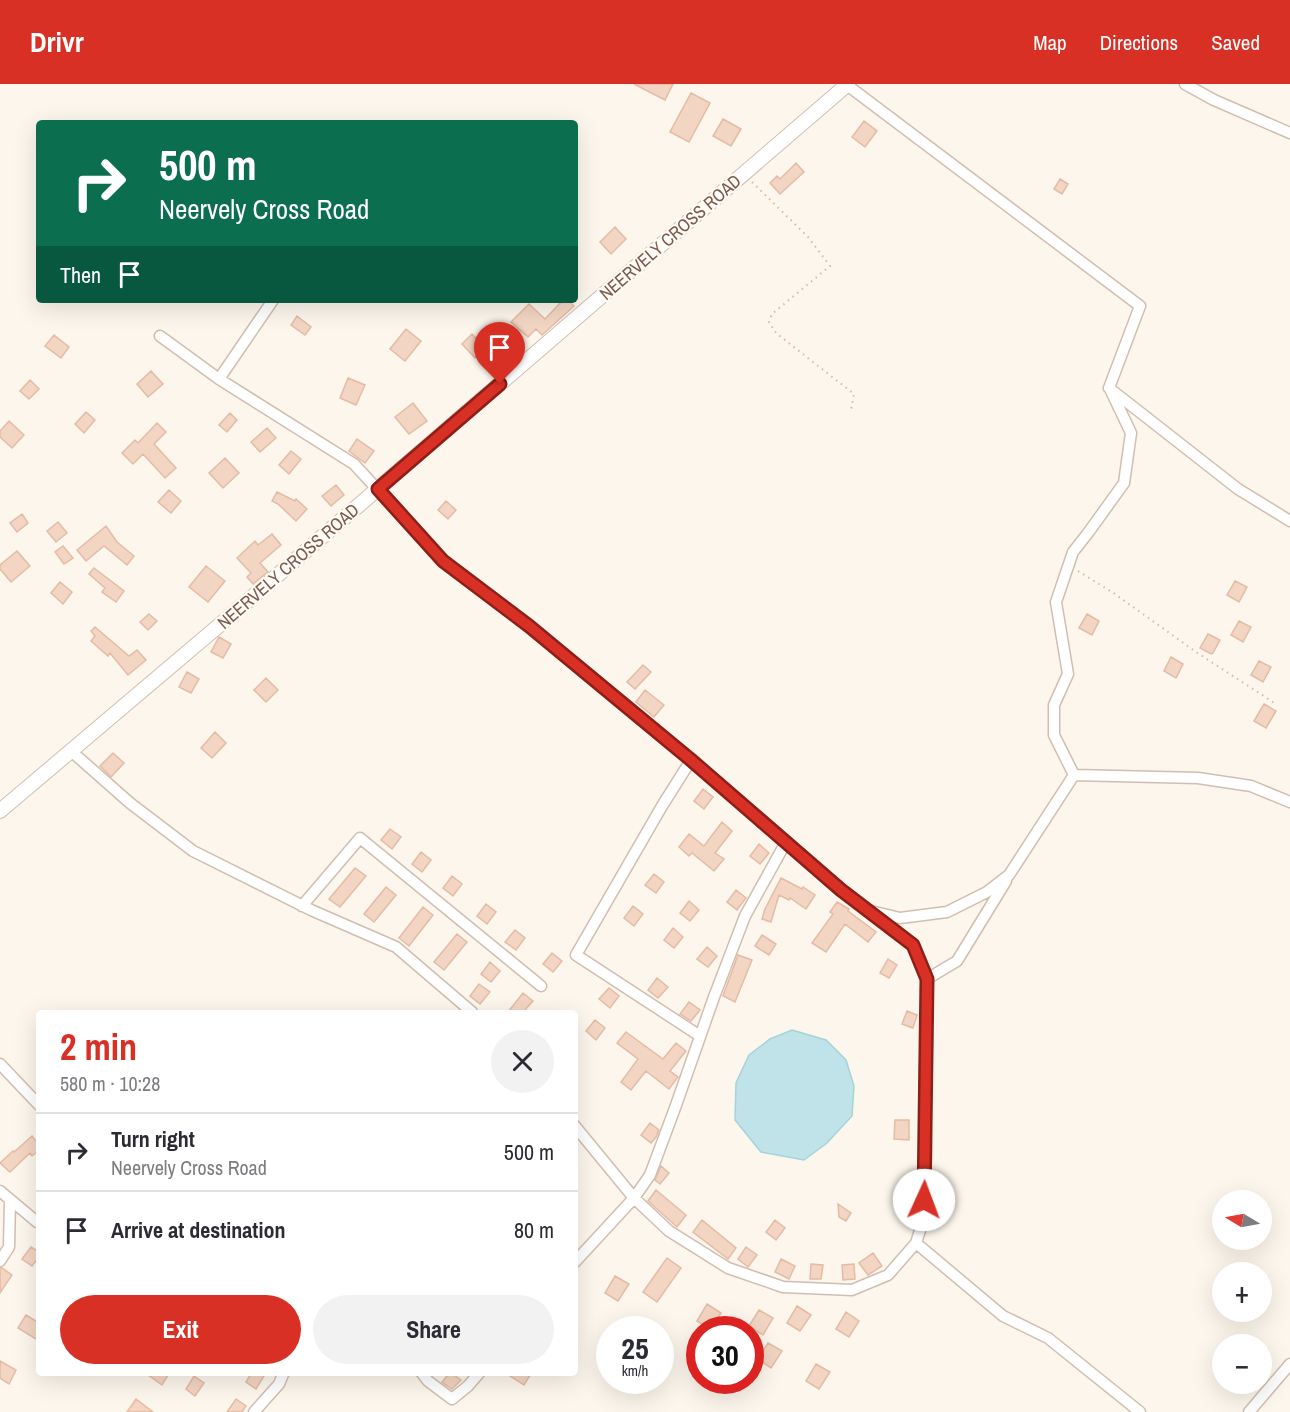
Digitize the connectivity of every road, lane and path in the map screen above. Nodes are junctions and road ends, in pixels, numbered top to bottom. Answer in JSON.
{"nodes":[{"id":1,"x":1185,"y":84,"type":"edge"},
{"id":2,"x":848,"y":85,"type":"edge"},
{"id":3,"x":1290,"y":133,"type":"edge"},
{"id":4,"x":744,"y":174,"type":"junction"},
{"id":5,"x":271,"y":303,"type":"edge"},
{"id":6,"x":160,"y":336,"type":"dead end"},
{"id":7,"x":219,"y":379,"type":"junction"},
{"id":8,"x":1109,"y":388,"type":"junction"},
{"id":9,"x":851,"y":410,"type":"dead end"},
{"id":10,"x":378,"y":489,"type":"junction"},
{"id":11,"x":1290,"y":521,"type":"edge"},
{"id":12,"x":1068,"y":564,"type":"junction"},
{"id":13,"x":1276,"y":704,"type":"dead end"},
{"id":14,"x":71,"y":751,"type":"junction"},
{"id":15,"x":691,"y":760,"type":"junction"},
{"id":16,"x":1074,"y":775,"type":"junction"},
{"id":17,"x":1290,"y":802,"type":"edge"},
{"id":18,"x":0,"y":811,"type":"edge"},
{"id":19,"x":786,"y":842,"type":"junction"},
{"id":20,"x":1009,"y":875,"type":"junction"},
{"id":21,"x":302,"y":906,"type":"junction"},
{"id":22,"x":868,"y":910,"type":"junction"},
{"id":23,"x":927,"y":979,"type":"junction"},
{"id":24,"x":541,"y":986,"type":"dead end"},
{"id":25,"x":470,"y":1010,"type":"edge"},
{"id":26,"x":700,"y":1036,"type":"junction"},
{"id":27,"x":0,"y":1064,"type":"edge"},
{"id":28,"x":36,"y":1102,"type":"edge"},
{"id":29,"x":578,"y":1130,"type":"edge"},
{"id":30,"x":0,"y":1191,"type":"edge"},
{"id":31,"x":634,"y":1198,"type":"junction"},
{"id":32,"x":10,"y":1200,"type":"junction"},
{"id":33,"x":36,"y":1221,"type":"edge"},
{"id":34,"x":916,"y":1243,"type":"junction"},
{"id":35,"x":578,"y":1259,"type":"edge"},
{"id":36,"x":0,"y":1261,"type":"edge"},
{"id":37,"x":1290,"y":1364,"type":"edge"},
{"id":38,"x":283,"y":1376,"type":"edge"},
{"id":39,"x":424,"y":1376,"type":"edge"},
{"id":40,"x":477,"y":1376,"type":"edge"},
{"id":41,"x":452,"y":1399,"type":"junction"},
{"id":42,"x":254,"y":1412,"type":"edge"},
{"id":43,"x":454,"y":1412,"type":"edge"},
{"id":44,"x":1140,"y":1412,"type":"edge"},
{"id":45,"x":1249,"y":1412,"type":"edge"}],
"edges":[{"from":1,"to":3,"type":"street"},
{"from":2,"to":4,"type":"street","name":"NEERVELY CROSS ROAD"},
{"from":2,"to":8,"type":"street"},
{"from":4,"to":9,"type":"path"},
{"from":4,"to":10,"type":"street","name":"NEERVELY CROSS ROAD"},
{"from":5,"to":7,"type":"street"},
{"from":6,"to":7,"type":"street"},
{"from":7,"to":10,"type":"street"},
{"from":8,"to":11,"type":"street"},
{"from":8,"to":12,"type":"street"},
{"from":10,"to":14,"type":"street","name":"NEERVELY CROSS ROAD"},
{"from":10,"to":15,"type":"street"},
{"from":12,"to":13,"type":"path"},
{"from":12,"to":16,"type":"street"},
{"from":14,"to":18,"type":"street","name":"NEERVELY CROSS ROAD"},
{"from":14,"to":21,"type":"street"},
{"from":15,"to":19,"type":"street"},
{"from":15,"to":26,"type":"street"},
{"from":16,"to":17,"type":"street"},
{"from":16,"to":20,"type":"street"},
{"from":19,"to":22,"type":"street"},
{"from":19,"to":26,"type":"street"},
{"from":20,"to":22,"type":"street"},
{"from":20,"to":23,"type":"street"},
{"from":21,"to":24,"type":"street"},
{"from":21,"to":25,"type":"street"},
{"from":22,"to":23,"type":"street"},
{"from":23,"to":34,"type":"street"},
{"from":26,"to":31,"type":"street"},
{"from":27,"to":28,"type":"street"},
{"from":29,"to":31,"type":"street"},
{"from":30,"to":32,"type":"street"},
{"from":31,"to":34,"type":"street"},
{"from":31,"to":35,"type":"street"},
{"from":32,"to":33,"type":"street"},
{"from":32,"to":36,"type":"street"},
{"from":34,"to":44,"type":"street"},
{"from":37,"to":45,"type":"street"},
{"from":38,"to":42,"type":"street"},
{"from":39,"to":41,"type":"street"},
{"from":40,"to":41,"type":"street"},
{"from":41,"to":43,"type":"street"}]}
